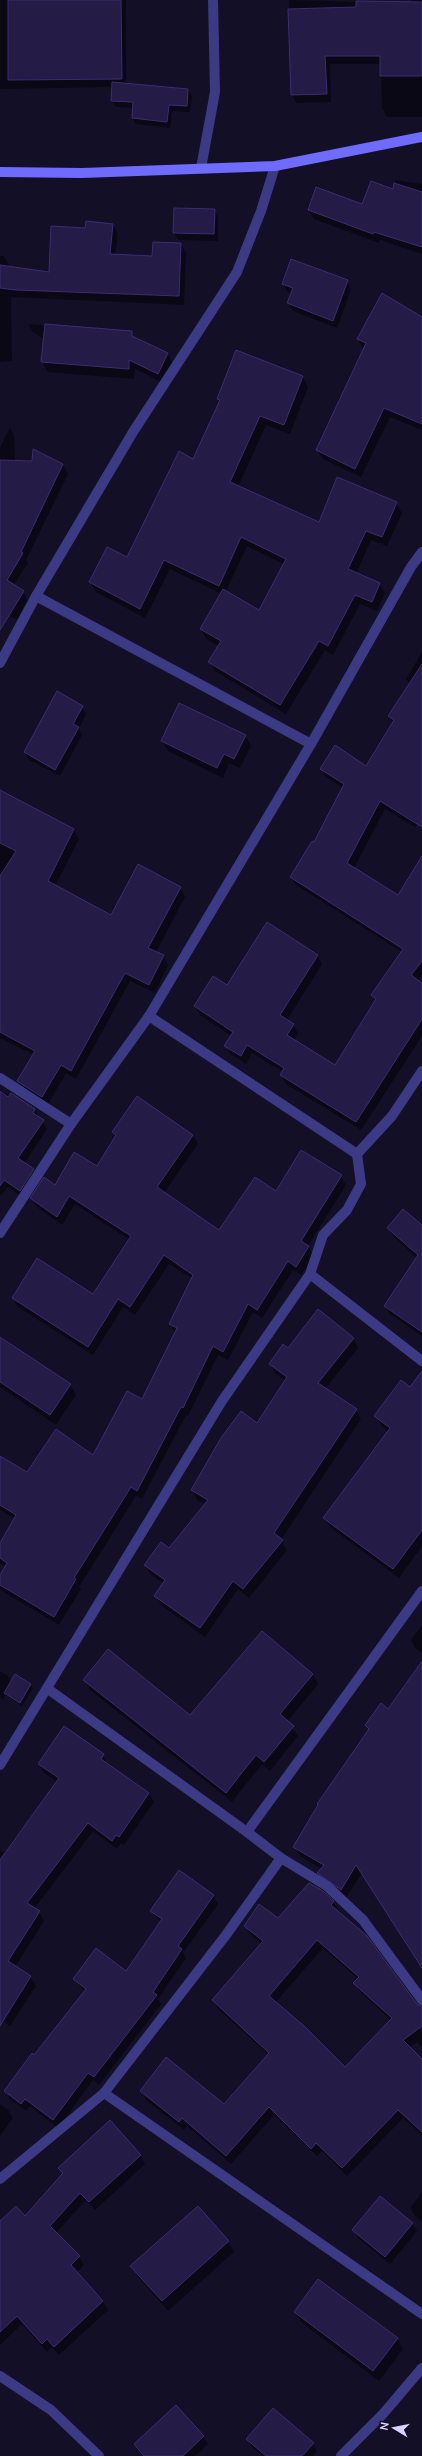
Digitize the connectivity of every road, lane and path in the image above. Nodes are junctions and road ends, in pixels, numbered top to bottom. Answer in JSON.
{"nodes":[{"id":1,"x":214,"y":0,"type":"edge"},
{"id":2,"x":422,"y":137,"type":"edge"},
{"id":3,"x":275,"y":166,"type":"junction"},
{"id":4,"x":201,"y":168,"type":"junction"},
{"id":5,"x":0,"y":172,"type":"edge"},
{"id":6,"x":422,"y":552,"type":"edge"},
{"id":7,"x":36,"y":596,"type":"junction"},
{"id":8,"x":0,"y":663,"type":"edge"},
{"id":9,"x":311,"y":744,"type":"junction"},
{"id":10,"x":149,"y":1016,"type":"junction"},
{"id":11,"x":422,"y":1071,"type":"edge"},
{"id":12,"x":0,"y":1078,"type":"edge"},
{"id":13,"x":71,"y":1124,"type":"junction"},
{"id":14,"x":357,"y":1154,"type":"junction"},
{"id":15,"x":0,"y":1233,"type":"edge"},
{"id":16,"x":310,"y":1274,"type":"junction"},
{"id":17,"x":422,"y":1361,"type":"edge"},
{"id":18,"x":422,"y":1591,"type":"edge"},
{"id":19,"x":48,"y":1690,"type":"junction"},
{"id":20,"x":0,"y":1765,"type":"edge"},
{"id":21,"x":247,"y":1832,"type":"junction"},
{"id":22,"x":281,"y":1858,"type":"junction"},
{"id":23,"x":422,"y":2000,"type":"edge"},
{"id":24,"x":104,"y":2093,"type":"junction"},
{"id":25,"x":0,"y":2178,"type":"edge"},
{"id":26,"x":422,"y":2314,"type":"edge"},
{"id":27,"x":422,"y":2368,"type":"edge"},
{"id":28,"x":0,"y":2376,"type":"edge"},
{"id":29,"x":99,"y":2456,"type":"edge"},
{"id":30,"x":341,"y":2456,"type":"edge"}],
"edges":[{"from":1,"to":4,"type":"street"},
{"from":2,"to":3,"type":"main road"},
{"from":3,"to":4,"type":"main road"},
{"from":3,"to":7,"type":"street"},
{"from":4,"to":5,"type":"main road"},
{"from":6,"to":9,"type":"street"},
{"from":7,"to":8,"type":"street"},
{"from":7,"to":9,"type":"street"},
{"from":9,"to":10,"type":"street"},
{"from":10,"to":13,"type":"street"},
{"from":10,"to":14,"type":"street"},
{"from":11,"to":14,"type":"street"},
{"from":12,"to":13,"type":"street"},
{"from":13,"to":15,"type":"street"},
{"from":14,"to":16,"type":"street"},
{"from":16,"to":17,"type":"street"},
{"from":16,"to":19,"type":"street"},
{"from":18,"to":21,"type":"street"},
{"from":19,"to":20,"type":"street"},
{"from":19,"to":21,"type":"street"},
{"from":21,"to":22,"type":"street"},
{"from":22,"to":23,"type":"street"},
{"from":22,"to":24,"type":"street"},
{"from":24,"to":25,"type":"street"},
{"from":24,"to":26,"type":"street"},
{"from":27,"to":30,"type":"street"},
{"from":28,"to":29,"type":"street"}]}
